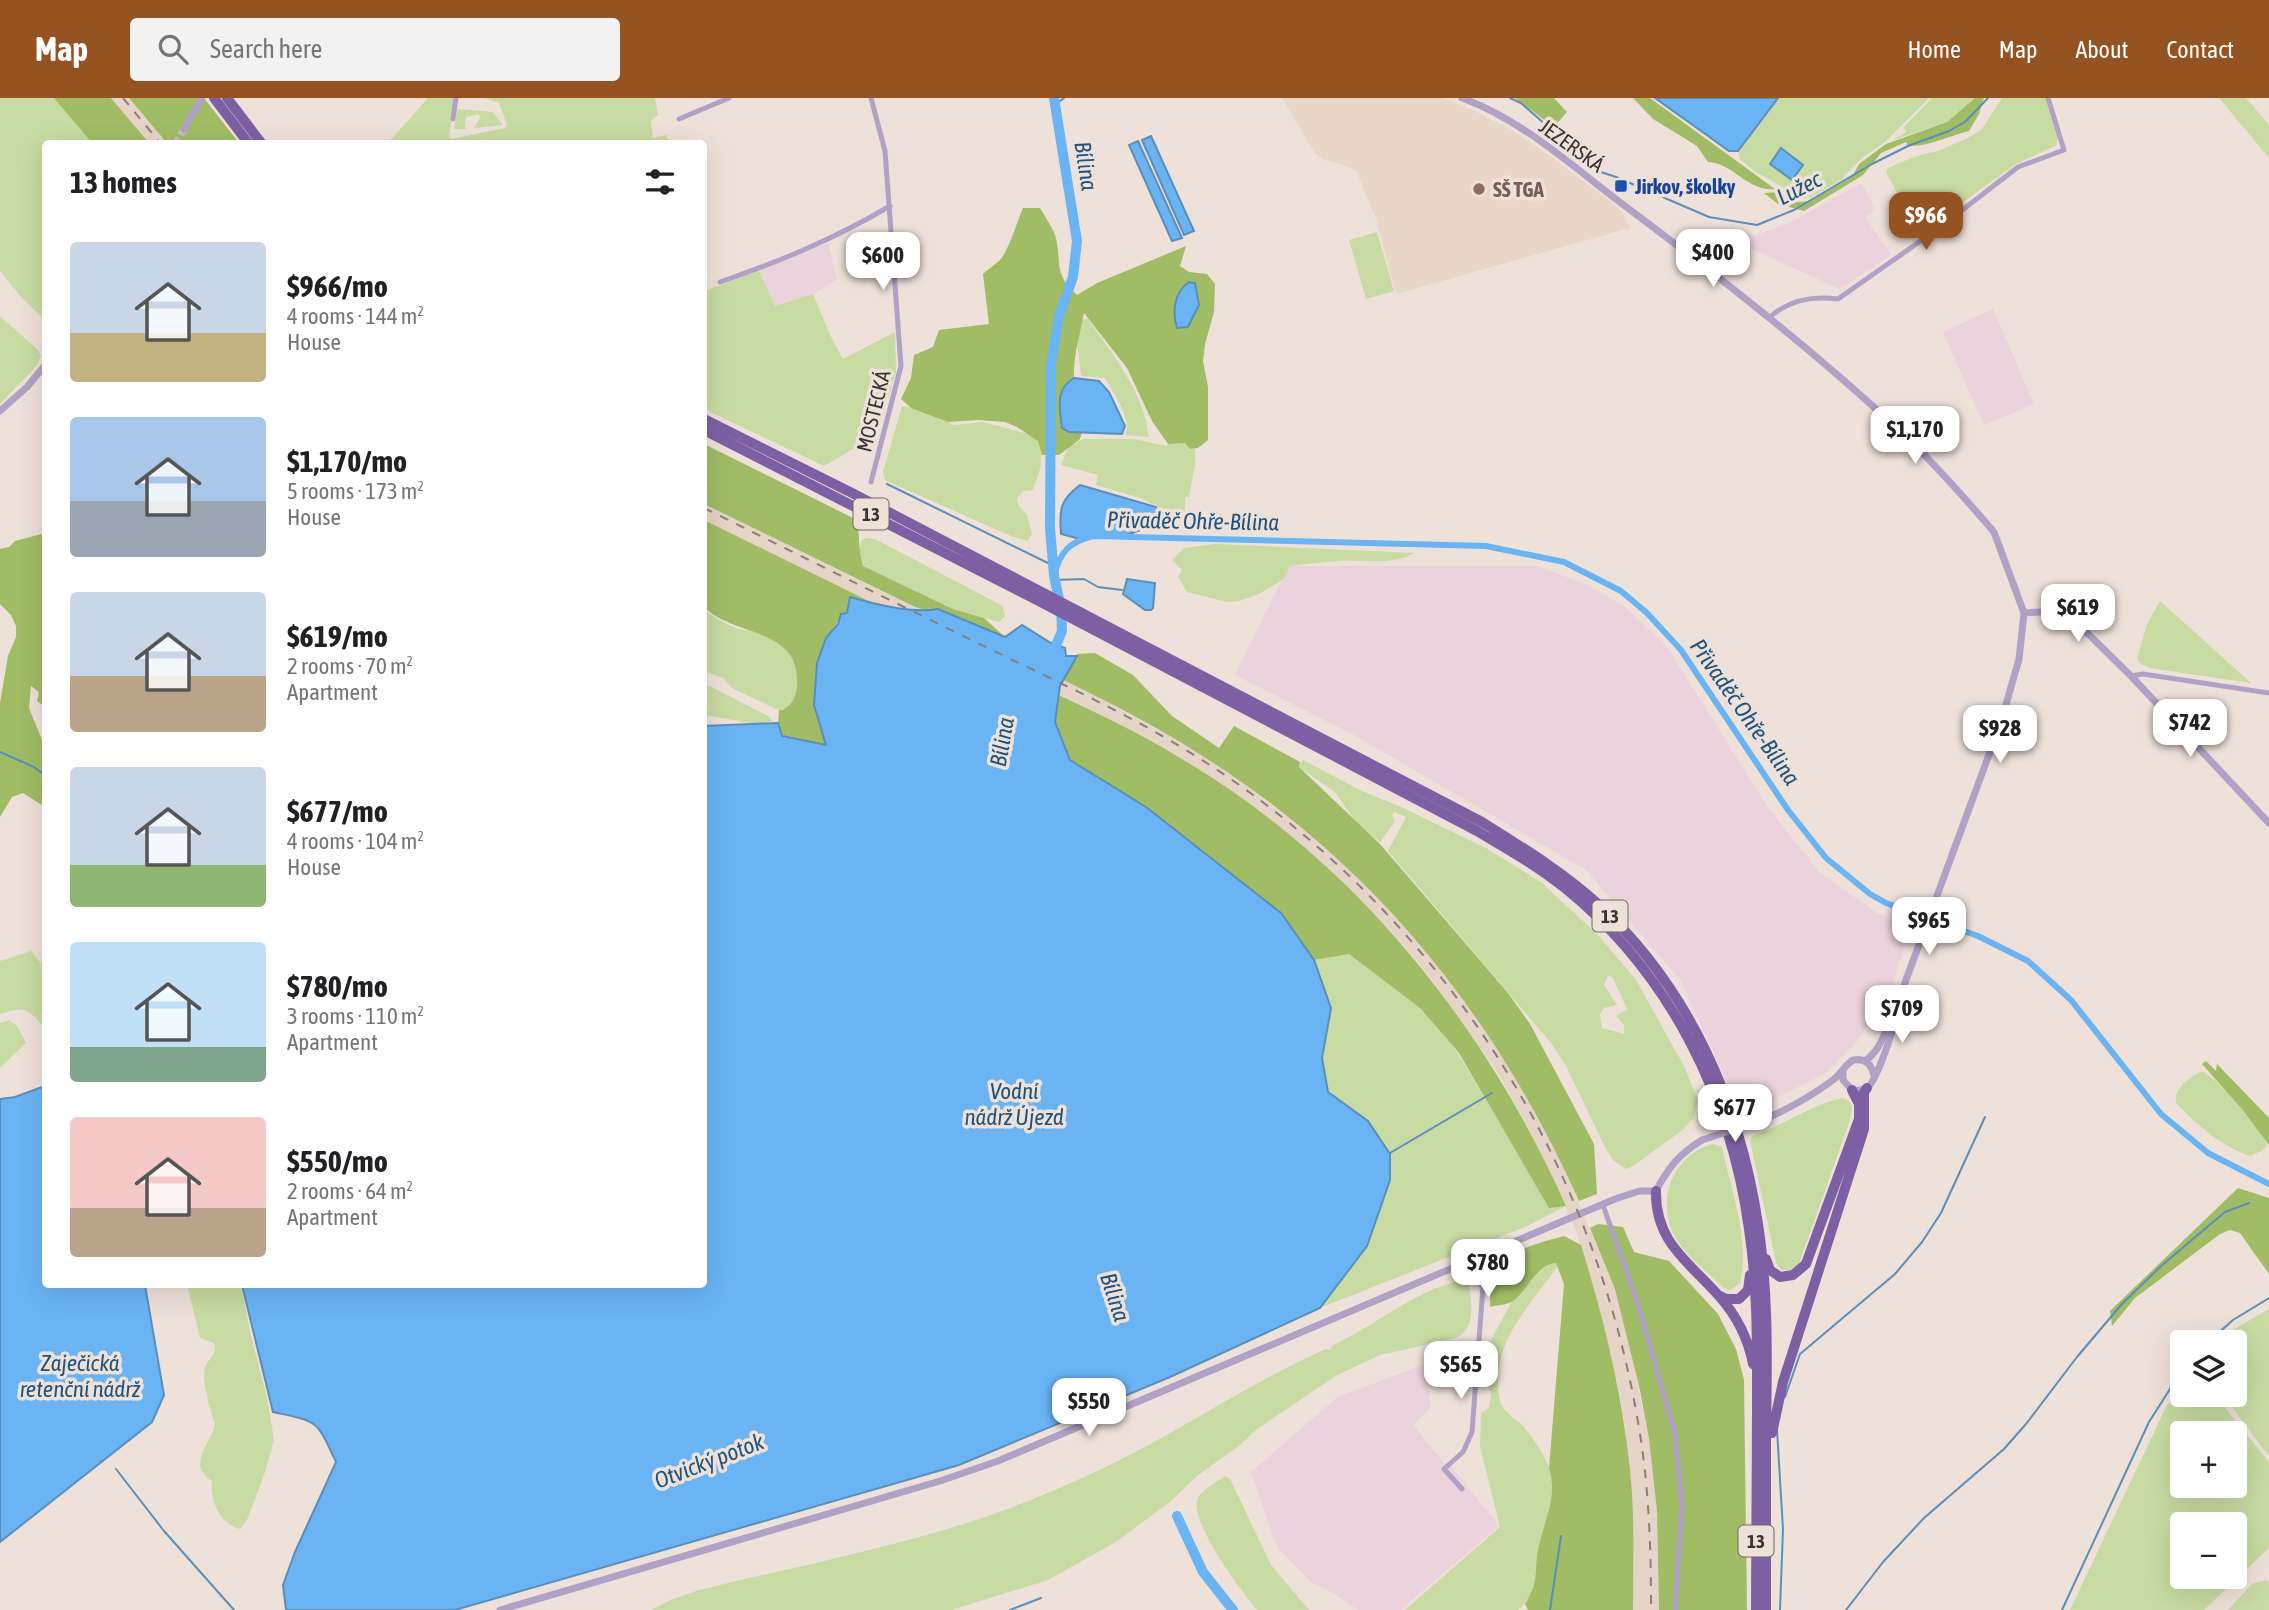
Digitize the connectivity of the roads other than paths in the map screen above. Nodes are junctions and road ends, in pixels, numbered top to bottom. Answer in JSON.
{"nodes":[{"id":1,"x":214,"y":98,"type":"edge"},
{"id":2,"x":227,"y":98,"type":"edge"},
{"id":3,"x":456,"y":98,"type":"edge"},
{"id":4,"x":729,"y":98,"type":"edge"},
{"id":5,"x":871,"y":98,"type":"edge"},
{"id":6,"x":1462,"y":98,"type":"edge"},
{"id":7,"x":2048,"y":98,"type":"edge"},
{"id":8,"x":200,"y":101,"type":"edge"},
{"id":9,"x":453,"y":118,"type":"dead end"},
{"id":10,"x":679,"y":119,"type":"dead end"},
{"id":11,"x":184,"y":129,"type":"tunnel mouth"},
{"id":12,"x":246,"y":140,"type":"edge"},
{"id":13,"x":259,"y":140,"type":"edge"},
{"id":14,"x":890,"y":206,"type":"junction"},
{"id":15,"x":720,"y":282,"type":"dead end"},
{"id":16,"x":1770,"y":317,"type":"junction"},
{"id":17,"x":42,"y":368,"type":"edge"},
{"id":18,"x":0,"y":411,"type":"edge"},
{"id":19,"x":707,"y":421,"type":"edge"},
{"id":20,"x":707,"y":432,"type":"edge"},
{"id":21,"x":870,"y":482,"type":"dead end"},
{"id":22,"x":2024,"y":613,"type":"junction"},
{"id":23,"x":2131,"y":676,"type":"junction"},
{"id":24,"x":2269,"y":693,"type":"edge"},
{"id":25,"x":2269,"y":823,"type":"edge"},
{"id":26,"x":1910,"y":970,"type":"junction"},
{"id":27,"x":1865,"y":1061,"type":"junction"},
{"id":28,"x":1843,"y":1070,"type":"junction"},
{"id":29,"x":1874,"y":1076,"type":"junction"},
{"id":30,"x":1848,"y":1086,"type":"junction"},
{"id":31,"x":1822,"y":1088,"type":"junction"},
{"id":32,"x":1867,"y":1088,"type":"junction"},
{"id":33,"x":1656,"y":1191,"type":"junction"},
{"id":34,"x":1603,"y":1205,"type":"junction"},
{"id":35,"x":1754,"y":1227,"type":"junction"},
{"id":36,"x":1492,"y":1251,"type":"junction"},
{"id":37,"x":1448,"y":1268,"type":"junction"},
{"id":38,"x":1483,"y":1287,"type":"junction"},
{"id":39,"x":1719,"y":1296,"type":"junction"},
{"id":40,"x":1757,"y":1389,"type":"junction"},
{"id":41,"x":1462,"y":1489,"type":"dead end"},
{"id":42,"x":1766,"y":1489,"type":"junction"},
{"id":43,"x":500,"y":1610,"type":"edge"},
{"id":44,"x":1675,"y":1610,"type":"edge"},
{"id":45,"x":1756,"y":1610,"type":"edge"},
{"id":46,"x":1766,"y":1610,"type":"edge"}],
"edges":[{"from":1,"to":12,"type":"highway"},
{"from":2,"to":13,"type":"highway"},
{"from":3,"to":9,"type":"street"},
{"from":4,"to":10,"type":"street"},
{"from":5,"to":14,"type":"street","name":"MOSTECKÁ"},
{"from":6,"to":16,"type":"street","name":"JEZERSKÁ"},
{"from":7,"to":16,"type":"street"},
{"from":8,"to":11,"type":"street"},
{"from":14,"to":15,"type":"street"},
{"from":14,"to":21,"type":"street","name":"MOSTECKÁ"},
{"from":16,"to":22,"type":"street","name":"JEZERSKÁ"},
{"from":17,"to":18,"type":"street"},
{"from":19,"to":35,"type":"highway","number":"13"},
{"from":20,"to":35,"type":"highway","number":"13"},
{"from":22,"to":23,"type":"street"},
{"from":22,"to":26,"type":"street"},
{"from":23,"to":24,"type":"street"},
{"from":23,"to":25,"type":"street"},
{"from":26,"to":27,"type":"street"},
{"from":26,"to":29,"type":"street"},
{"from":27,"to":28,"type":"street"},
{"from":27,"to":29,"type":"street"},
{"from":28,"to":30,"type":"street"},
{"from":28,"to":31,"type":"street"},
{"from":29,"to":32,"type":"street"},
{"from":30,"to":31,"type":"street"},
{"from":30,"to":32,"type":"street"},
{"from":30,"to":35,"type":"highway"},
{"from":31,"to":33,"type":"street","bridge":true},
{"from":32,"to":42,"type":"highway"},
{"from":33,"to":34,"type":"street"},
{"from":33,"to":39,"type":"highway"},
{"from":34,"to":36,"type":"street"},
{"from":34,"to":44,"type":"street"},
{"from":35,"to":39,"type":"highway"},
{"from":35,"to":40,"type":"highway","number":"13"},
{"from":35,"to":42,"type":"highway","number":"13"},
{"from":36,"to":37,"type":"street"},
{"from":36,"to":38,"type":"street"},
{"from":37,"to":38,"type":"street"},
{"from":37,"to":43,"type":"street"},
{"from":38,"to":41,"type":"street"},
{"from":39,"to":40,"type":"highway"},
{"from":40,"to":45,"type":"highway","number":"13"},
{"from":42,"to":46,"type":"highway","number":"13"}]}
